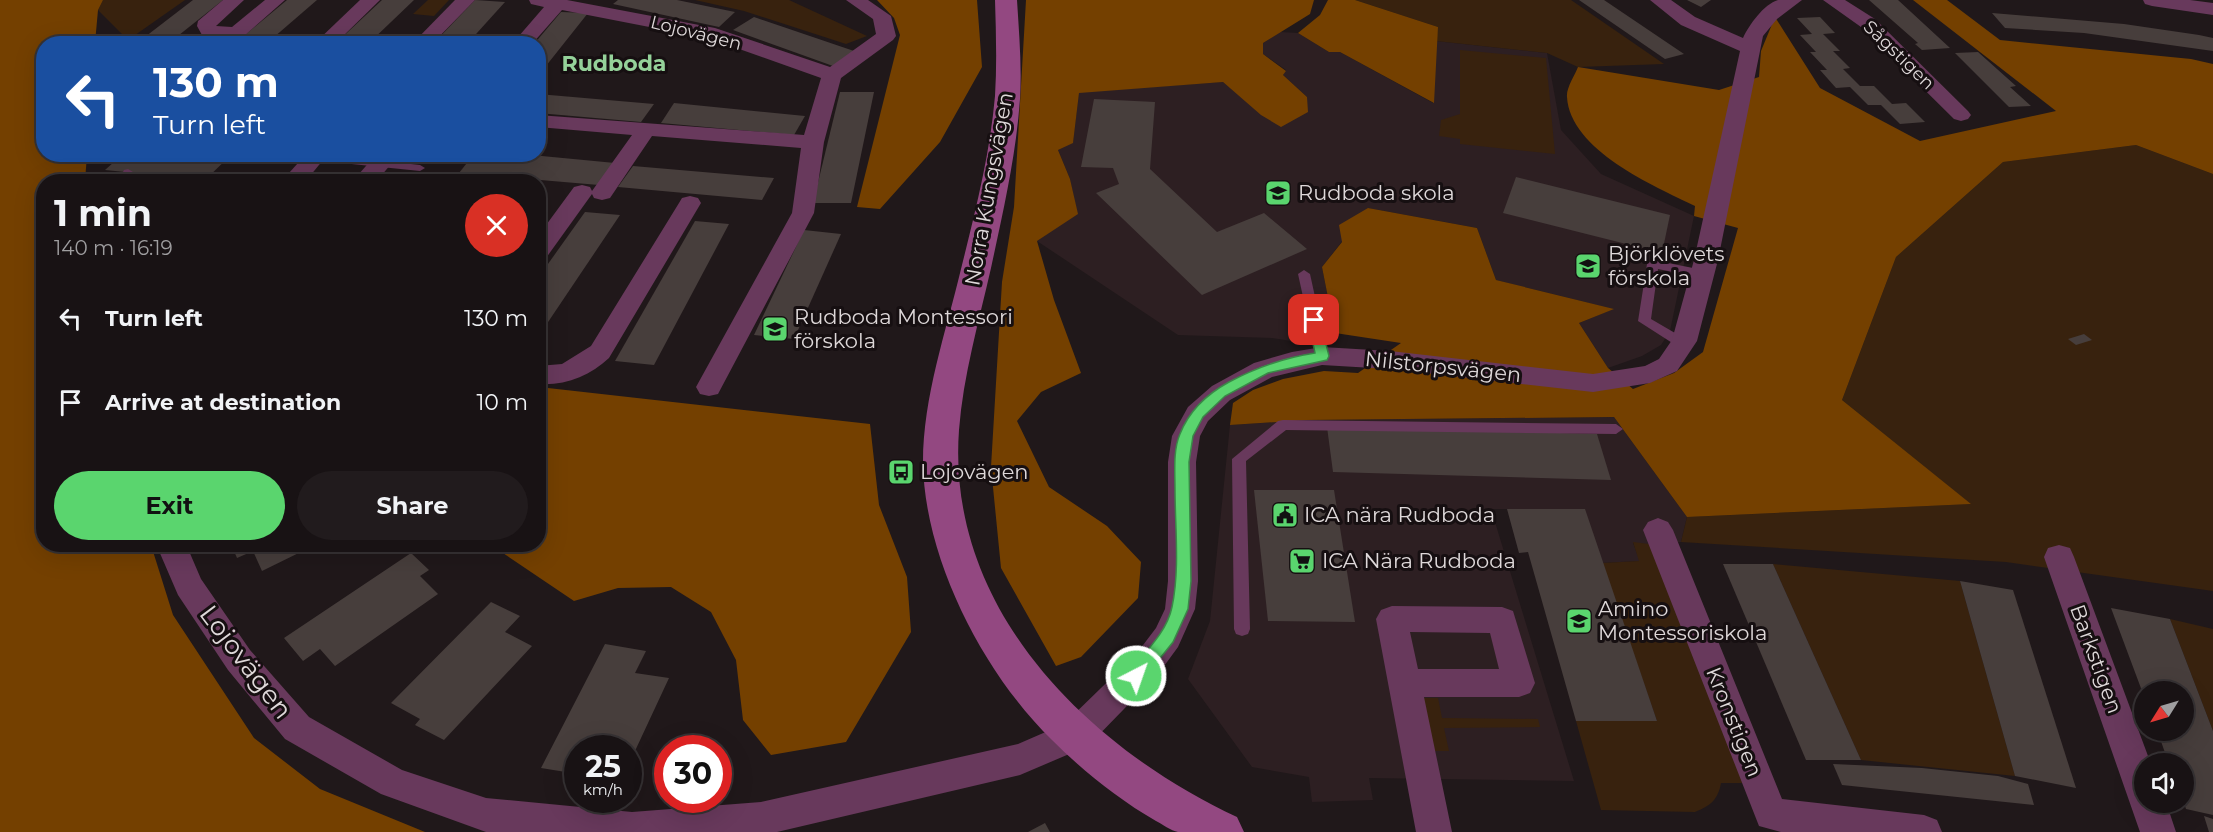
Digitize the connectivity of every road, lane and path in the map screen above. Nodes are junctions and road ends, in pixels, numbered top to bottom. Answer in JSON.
{"nodes":[{"id":1,"x":235,"y":0,"type":"edge"},
{"id":2,"x":276,"y":0,"type":"edge"},
{"id":3,"x":371,"y":0,"type":"edge"},
{"id":4,"x":466,"y":0,"type":"edge"},
{"id":5,"x":538,"y":0,"type":"edge"},
{"id":6,"x":855,"y":0,"type":"edge"},
{"id":7,"x":1006,"y":0,"type":"edge"},
{"id":8,"x":1659,"y":0,"type":"edge"},
{"id":9,"x":1793,"y":0,"type":"edge"},
{"id":10,"x":1832,"y":0,"type":"edge"},
{"id":11,"x":2152,"y":0,"type":"edge"},
{"id":12,"x":558,"y":3,"type":"junction"},
{"id":13,"x":2213,"y":9,"type":"edge"},
{"id":14,"x":224,"y":36,"type":"edge"},
{"id":15,"x":232,"y":36,"type":"edge"},
{"id":16,"x":332,"y":36,"type":"edge"},
{"id":17,"x":429,"y":36,"type":"edge"},
{"id":18,"x":528,"y":36,"type":"edge"},
{"id":19,"x":1750,"y":48,"type":"junction"},
{"id":20,"x":832,"y":75,"type":"junction"},
{"id":21,"x":1961,"y":115,"type":"dead end"},
{"id":22,"x":546,"y":122,"type":"edge"},
{"id":23,"x":646,"y":130,"type":"junction"},
{"id":24,"x":813,"y":142,"type":"junction"},
{"id":25,"x":311,"y":162,"type":"edge"},
{"id":26,"x":362,"y":162,"type":"edge"},
{"id":27,"x":380,"y":164,"type":"junction"},
{"id":28,"x":420,"y":168,"type":"dead end"},
{"id":29,"x":300,"y":174,"type":"edge"},
{"id":30,"x":371,"y":174,"type":"edge"},
{"id":31,"x":690,"y":203,"type":"dead end"},
{"id":32,"x":546,"y":244,"type":"edge"},
{"id":33,"x":1304,"y":274,"type":"dead end"},
{"id":34,"x":1702,"y":274,"type":"junction"},
{"id":35,"x":1682,"y":343,"type":"junction"},
{"id":36,"x":1322,"y":356,"type":"junction"},
{"id":37,"x":546,"y":376,"type":"edge"},
{"id":38,"x":709,"y":387,"type":"dead end"},
{"id":39,"x":1616,"y":429,"type":"dead end"},
{"id":40,"x":1658,"y":530,"type":"dead end"},
{"id":41,"x":174,"y":552,"type":"edge"},
{"id":42,"x":2059,"y":557,"type":"dead end"},
{"id":43,"x":1242,"y":629,"type":"dead end"},
{"id":44,"x":1405,"y":684,"type":"dead end"},
{"id":45,"x":1076,"y":735,"type":"junction"},
{"id":46,"x":2134,"y":765,"type":"edge"},
{"id":47,"x":2152,"y":813,"type":"edge"},
{"id":48,"x":1222,"y":832,"type":"edge"},
{"id":49,"x":1434,"y":832,"type":"edge"},
{"id":50,"x":1924,"y":832,"type":"edge"},
{"id":51,"x":2158,"y":832,"type":"edge"}],
"edges":[{"from":1,"to":14,"type":"street"},
{"from":2,"to":15,"type":"street"},
{"from":3,"to":16,"type":"street"},
{"from":4,"to":17,"type":"street"},
{"from":5,"to":12,"type":"street","name":"Lojovägen"},
{"from":6,"to":20,"type":"street"},
{"from":7,"to":45,"type":"main road","name":"Norra Kungsvägen"},
{"from":8,"to":19,"type":"street"},
{"from":9,"to":19,"type":"street","name":"Nilstorpsvägen"},
{"from":10,"to":21,"type":"street","name":"Sågstigen"},
{"from":11,"to":13,"type":"street"},
{"from":12,"to":18,"type":"street"},
{"from":12,"to":20,"type":"street","name":"Lojovägen"},
{"from":19,"to":34,"type":"street","name":"Nilstorpsvägen"},
{"from":20,"to":24,"type":"street"},
{"from":22,"to":23,"type":"street"},
{"from":23,"to":24,"type":"street"},
{"from":23,"to":32,"type":"street"},
{"from":24,"to":38,"type":"street"},
{"from":25,"to":29,"type":"street"},
{"from":26,"to":27,"type":"lane"},
{"from":27,"to":28,"type":"lane"},
{"from":27,"to":30,"type":"street"},
{"from":31,"to":37,"type":"street"},
{"from":33,"to":36,"type":"lane"},
{"from":34,"to":35,"type":"street","name":"Nilstorpsvägen"},
{"from":34,"to":35,"type":"lane"},
{"from":35,"to":36,"type":"street","name":"Nilstorpsvägen"},
{"from":36,"to":45,"type":"street","name":"Nilstorpsvägen"},
{"from":39,"to":43,"type":"lane"},
{"from":40,"to":50,"type":"street","name":"Kronstigen"},
{"from":41,"to":45,"type":"street","name":"Lojovägen"},
{"from":42,"to":46,"type":"street","name":"Barkstigen"},
{"from":44,"to":49,"type":"street"},
{"from":45,"to":48,"type":"main road","name":"Norra Kungsvägen"},
{"from":47,"to":51,"type":"street"}]}
